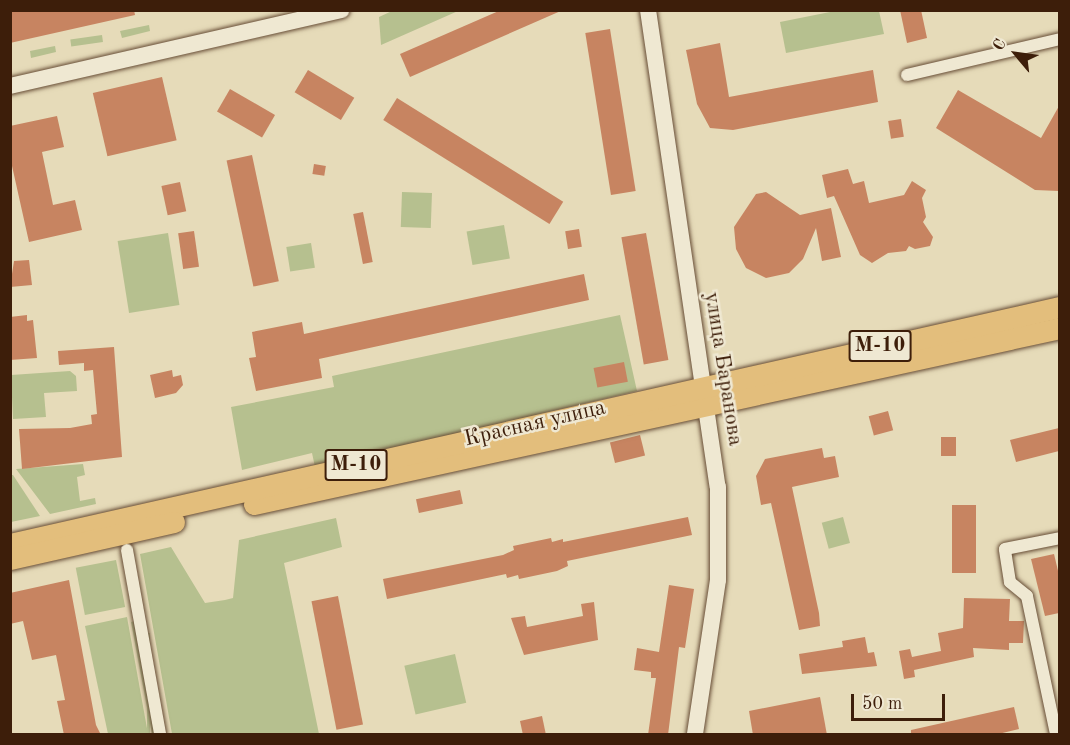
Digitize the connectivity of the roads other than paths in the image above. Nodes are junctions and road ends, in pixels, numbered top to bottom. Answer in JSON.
{"nodes":[{"id":1,"x":341,"y":10,"type":"edge"},
{"id":2,"x":648,"y":10,"type":"edge"},
{"id":3,"x":1059,"y":39,"type":"edge"},
{"id":4,"x":907,"y":75,"type":"dead end"},
{"id":5,"x":10,"y":86,"type":"edge"},
{"id":6,"x":1059,"y":306,"type":"edge"},
{"id":7,"x":1059,"y":328,"type":"edge"},
{"id":8,"x":701,"y":386,"type":"junction"},
{"id":9,"x":707,"y":406,"type":"junction"},
{"id":10,"x":1059,"y":538,"type":"edge"},
{"id":11,"x":10,"y":544,"type":"edge"},
{"id":12,"x":127,"y":550,"type":"dead end"},
{"id":13,"x":10,"y":559,"type":"edge"},
{"id":14,"x":160,"y":735,"type":"edge"},
{"id":15,"x":695,"y":735,"type":"edge"},
{"id":16,"x":1056,"y":735,"type":"edge"}],
"edges":[{"from":1,"to":5,"type":"street"},
{"from":2,"to":8,"type":"street","name":"улица Баранова"},
{"from":3,"to":4,"type":"street"},
{"from":6,"to":8,"type":"highway","name":"Красная улица","number":"М-10"},
{"from":7,"to":9,"type":"highway","name":"Красная улица","number":"М-10"},
{"from":8,"to":9,"type":"street","name":"улица Баранова"},
{"from":8,"to":11,"type":"highway","name":"Красная улица","number":"М-10"},
{"from":9,"to":13,"type":"highway","name":"Красная улица","number":"М-10"},
{"from":9,"to":15,"type":"street","name":"улица Баранова"},
{"from":10,"to":16,"type":"street"},
{"from":12,"to":14,"type":"street"}]}
